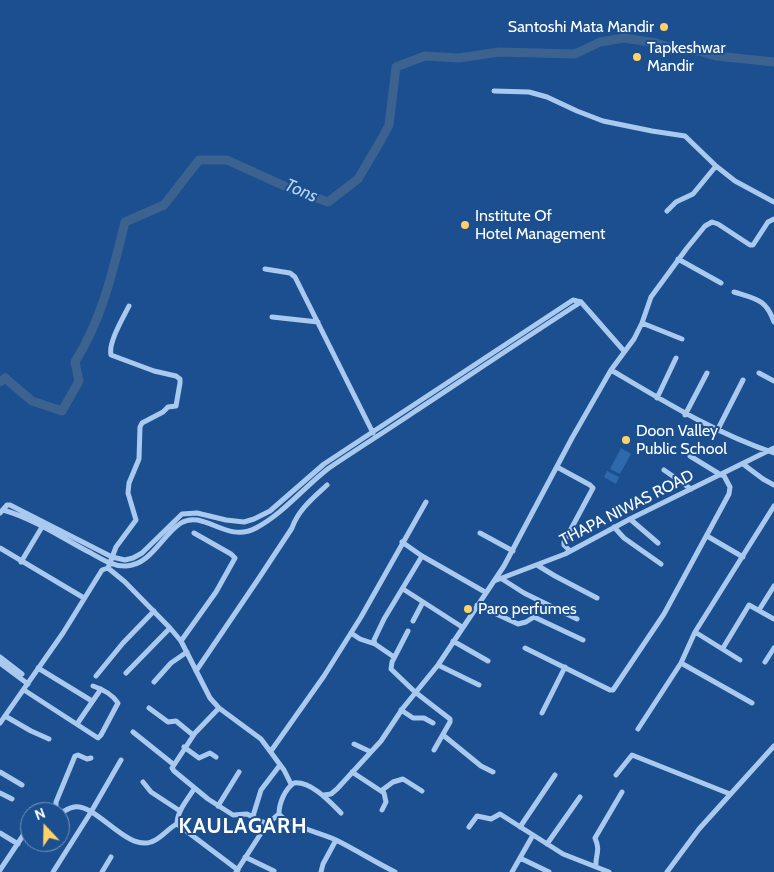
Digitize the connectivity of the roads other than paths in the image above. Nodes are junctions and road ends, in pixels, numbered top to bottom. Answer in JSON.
{"nodes":[{"id":1,"x":494,"y":91,"type":"dead end"},
{"id":2,"x":716,"y":166,"type":"junction"},
{"id":3,"x":774,"y":202,"type":"edge"},
{"id":4,"x":667,"y":211,"type":"dead end"},
{"id":5,"x":774,"y":219,"type":"edge"},
{"id":6,"x":678,"y":259,"type":"junction"},
{"id":7,"x":265,"y":269,"type":"dead end"},
{"id":8,"x":721,"y":283,"type":"dead end"},
{"id":9,"x":734,"y":292,"type":"dead end"},
{"id":10,"x":581,"y":302,"type":"junction"},
{"id":11,"x":129,"y":306,"type":"dead end"},
{"id":12,"x":272,"y":317,"type":"dead end"},
{"id":13,"x":318,"y":322,"type":"junction"},
{"id":14,"x":774,"y":322,"type":"edge"},
{"id":15,"x":642,"y":323,"type":"junction"},
{"id":16,"x":521,"y":337,"type":"junction"},
{"id":17,"x":682,"y":339,"type":"dead end"},
{"id":18,"x":624,"y":351,"type":"junction"},
{"id":19,"x":676,"y":358,"type":"dead end"},
{"id":20,"x":612,"y":370,"type":"junction"},
{"id":21,"x":707,"y":373,"type":"dead end"},
{"id":22,"x":759,"y":373,"type":"dead end"},
{"id":23,"x":743,"y":380,"type":"dead end"},
{"id":24,"x":774,"y":381,"type":"edge"},
{"id":25,"x":657,"y":398,"type":"junction"},
{"id":26,"x":420,"y":401,"type":"junction"},
{"id":27,"x":424,"y":406,"type":"junction"},
{"id":28,"x":685,"y":415,"type":"junction"},
{"id":29,"x":717,"y":431,"type":"junction"},
{"id":30,"x":372,"y":432,"type":"junction"},
{"id":31,"x":375,"y":438,"type":"junction"},
{"id":32,"x":774,"y":448,"type":"edge"},
{"id":33,"x":768,"y":451,"type":"junction"},
{"id":34,"x":774,"y":453,"type":"edge"},
{"id":35,"x":690,"y":456,"type":"dead end"},
{"id":36,"x":743,"y":464,"type":"junction"},
{"id":37,"x":557,"y":467,"type":"junction"},
{"id":38,"x":664,"y":470,"type":"dead end"},
{"id":39,"x":722,"y":474,"type":"junction"},
{"id":40,"x":774,"y":484,"type":"edge"},
{"id":41,"x":327,"y":485,"type":"dead end"},
{"id":42,"x":691,"y":489,"type":"junction"},
{"id":43,"x":426,"y":502,"type":"dead end"},
{"id":44,"x":774,"y":506,"type":"edge"},
{"id":45,"x":2,"y":512,"type":"edge"},
{"id":46,"x":630,"y":519,"type":"junction"},
{"id":47,"x":42,"y":527,"type":"junction"},
{"id":48,"x":614,"y":527,"type":"junction"},
{"id":49,"x":480,"y":533,"type":"dead end"},
{"id":50,"x":194,"y":534,"type":"dead end"},
{"id":51,"x":707,"y":536,"type":"junction"},
{"id":52,"x":402,"y":542,"type":"junction"},
{"id":53,"x":658,"y":543,"type":"dead end"},
{"id":54,"x":0,"y":548,"type":"edge"},
{"id":55,"x":513,"y":551,"type":"junction"},
{"id":56,"x":570,"y":551,"type":"junction"},
{"id":57,"x":112,"y":556,"type":"junction"},
{"id":58,"x":422,"y":556,"type":"junction"},
{"id":59,"x":743,"y":557,"type":"junction"},
{"id":60,"x":21,"y":562,"type":"junction"},
{"id":61,"x":661,"y":564,"type":"dead end"},
{"id":62,"x":537,"y":565,"type":"junction"},
{"id":63,"x":109,"y":566,"type":"junction"},
{"id":64,"x":502,"y":579,"type":"junction"},
{"id":65,"x":494,"y":581,"type":"junction"},
{"id":66,"x":774,"y":586,"type":"edge"},
{"id":67,"x":403,"y":589,"type":"junction"},
{"id":68,"x":485,"y":592,"type":"junction"},
{"id":69,"x":84,"y":598,"type":"junction"},
{"id":70,"x":597,"y":598,"type":"dead end"},
{"id":71,"x":423,"y":602,"type":"junction"},
{"id":72,"x":477,"y":605,"type":"junction"},
{"id":73,"x":759,"y":610,"type":"junction"},
{"id":74,"x":154,"y":611,"type":"junction"},
{"id":75,"x":578,"y":619,"type":"dead end"},
{"id":76,"x":774,"y":619,"type":"edge"},
{"id":77,"x":413,"y":621,"type":"dead end"},
{"id":78,"x":462,"y":627,"type":"junction"},
{"id":79,"x":170,"y":628,"type":"junction"},
{"id":80,"x":408,"y":631,"type":"dead end"},
{"id":81,"x":695,"y":632,"type":"junction"},
{"id":82,"x":352,"y":633,"type":"junction"},
{"id":83,"x":583,"y":640,"type":"dead end"},
{"id":84,"x":180,"y":641,"type":"junction"},
{"id":85,"x":454,"y":641,"type":"junction"},
{"id":86,"x":375,"y":644,"type":"junction"},
{"id":87,"x":525,"y":648,"type":"dead end"},
{"id":88,"x":723,"y":648,"type":"junction"},
{"id":89,"x":774,"y":648,"type":"edge"},
{"id":90,"x":187,"y":652,"type":"junction"},
{"id":91,"x":0,"y":657,"type":"edge"},
{"id":92,"x":394,"y":657,"type":"junction"},
{"id":93,"x":740,"y":660,"type":"dead end"},
{"id":94,"x":488,"y":661,"type":"dead end"},
{"id":95,"x":765,"y":662,"type":"dead end"},
{"id":96,"x":0,"y":663,"type":"edge"},
{"id":97,"x":681,"y":663,"type":"junction"},
{"id":98,"x":438,"y":665,"type":"junction"},
{"id":99,"x":565,"y":667,"type":"junction"},
{"id":100,"x":38,"y":668,"type":"junction"},
{"id":101,"x":196,"y":671,"type":"junction"},
{"id":102,"x":126,"y":673,"type":"dead end"},
{"id":103,"x":22,"y":674,"type":"dead end"},
{"id":104,"x":96,"y":676,"type":"dead end"},
{"id":105,"x":154,"y":682,"type":"dead end"},
{"id":106,"x":28,"y":684,"type":"junction"},
{"id":107,"x":478,"y":685,"type":"dead end"},
{"id":108,"x":93,"y":686,"type":"dead end"},
{"id":109,"x":101,"y":689,"type":"junction"},
{"id":110,"x":24,"y":690,"type":"junction"},
{"id":111,"x":415,"y":692,"type":"junction"},
{"id":112,"x":92,"y":700,"type":"junction"},
{"id":113,"x":752,"y":702,"type":"dead end"},
{"id":114,"x":149,"y":708,"type":"dead end"},
{"id":115,"x":219,"y":708,"type":"junction"},
{"id":116,"x":401,"y":710,"type":"junction"},
{"id":117,"x":542,"y":713,"type":"dead end"},
{"id":118,"x":5,"y":716,"type":"junction"},
{"id":119,"x":0,"y":723,"type":"edge"},
{"id":120,"x":433,"y":723,"type":"dead end"},
{"id":121,"x":77,"y":724,"type":"junction"},
{"id":122,"x":638,"y":729,"type":"dead end"},
{"id":123,"x":132,"y":732,"type":"dead end"},
{"id":124,"x":193,"y":735,"type":"junction"},
{"id":125,"x":443,"y":735,"type":"junction"},
{"id":126,"x":49,"y":739,"type":"dead end"},
{"id":127,"x":354,"y":744,"type":"dead end"},
{"id":128,"x":774,"y":746,"type":"edge"},
{"id":129,"x":184,"y":748,"type":"junction"},
{"id":130,"x":434,"y":750,"type":"dead end"},
{"id":131,"x":271,"y":751,"type":"junction"},
{"id":132,"x":371,"y":752,"type":"junction"},
{"id":133,"x":216,"y":756,"type":"dead end"},
{"id":134,"x":91,"y":758,"type":"dead end"},
{"id":135,"x":121,"y":760,"type":"dead end"},
{"id":136,"x":173,"y":764,"type":"junction"},
{"id":137,"x":280,"y":764,"type":"junction"},
{"id":138,"x":0,"y":772,"type":"edge"},
{"id":139,"x":238,"y":772,"type":"dead end"},
{"id":140,"x":352,"y":772,"type":"junction"},
{"id":141,"x":493,"y":772,"type":"dead end"},
{"id":142,"x":555,"y":775,"type":"dead end"},
{"id":143,"x":616,"y":775,"type":"dead end"},
{"id":144,"x":143,"y":782,"type":"dead end"},
{"id":145,"x":291,"y":784,"type":"junction"},
{"id":146,"x":22,"y":786,"type":"dead end"},
{"id":147,"x":194,"y":789,"type":"junction"},
{"id":148,"x":422,"y":791,"type":"dead end"},
{"id":149,"x":381,"y":792,"type":"junction"},
{"id":150,"x":622,"y":792,"type":"dead end"},
{"id":151,"x":0,"y":793,"type":"edge"},
{"id":152,"x":730,"y":794,"type":"junction"},
{"id":153,"x":324,"y":795,"type":"junction"},
{"id":154,"x":580,"y":797,"type":"dead end"},
{"id":155,"x":12,"y":799,"type":"dead end"},
{"id":156,"x":56,"y":802,"type":"edge"},
{"id":157,"x":218,"y":806,"type":"junction"},
{"id":158,"x":70,"y":809,"type":"edge"},
{"id":159,"x":180,"y":810,"type":"junction"},
{"id":160,"x":382,"y":810,"type":"dead end"},
{"id":161,"x":91,"y":812,"type":"junction"},
{"id":162,"x":341,"y":813,"type":"dead end"},
{"id":163,"x":279,"y":814,"type":"junction"},
{"id":164,"x":253,"y":816,"type":"junction"},
{"id":165,"x":177,"y":824,"type":"junction"},
{"id":166,"x":267,"y":824,"type":"junction"},
{"id":167,"x":520,"y":826,"type":"junction"},
{"id":168,"x":469,"y":827,"type":"dead end"},
{"id":169,"x":0,"y":833,"type":"edge"},
{"id":170,"x":533,"y":836,"type":"junction"},
{"id":171,"x":336,"y":840,"type":"junction"},
{"id":172,"x":20,"y":841,"type":"edge"},
{"id":173,"x":18,"y":844,"type":"junction"},
{"id":174,"x":547,"y":844,"type":"junction"},
{"id":175,"x":111,"y":857,"type":"dead end"},
{"id":176,"x":245,"y":857,"type":"junction"},
{"id":177,"x":520,"y":858,"type":"junction"},
{"id":178,"x":596,"y":867,"type":"junction"},
{"id":179,"x":537,"y":869,"type":"edge"},
{"id":180,"x":0,"y":870,"type":"edge"},
{"id":181,"x":237,"y":871,"type":"edge"},
{"id":182,"x":274,"y":871,"type":"edge"},
{"id":183,"x":53,"y":872,"type":"edge"},
{"id":184,"x":103,"y":872,"type":"edge"},
{"id":185,"x":321,"y":872,"type":"edge"},
{"id":186,"x":396,"y":872,"type":"edge"},
{"id":187,"x":512,"y":872,"type":"edge"},
{"id":188,"x":549,"y":872,"type":"edge"},
{"id":189,"x":609,"y":872,"type":"edge"},
{"id":190,"x":667,"y":872,"type":"edge"}],
"edges":[{"from":1,"to":2,"type":"street"},
{"from":2,"to":3,"type":"street"},
{"from":2,"to":4,"type":"street"},
{"from":5,"to":6,"type":"street"},
{"from":6,"to":8,"type":"street"},
{"from":6,"to":15,"type":"street"},
{"from":7,"to":13,"type":"street"},
{"from":9,"to":14,"type":"street"},
{"from":10,"to":16,"type":"street"},
{"from":10,"to":16,"type":"street"},
{"from":10,"to":18,"type":"street"},
{"from":11,"to":57,"type":"street"},
{"from":12,"to":13,"type":"street"},
{"from":13,"to":30,"type":"street"},
{"from":15,"to":17,"type":"street"},
{"from":15,"to":18,"type":"street"},
{"from":16,"to":26,"type":"street"},
{"from":16,"to":27,"type":"street"},
{"from":18,"to":20,"type":"street"},
{"from":19,"to":25,"type":"street"},
{"from":20,"to":25,"type":"street"},
{"from":20,"to":37,"type":"street"},
{"from":21,"to":28,"type":"street"},
{"from":22,"to":24,"type":"street"},
{"from":23,"to":29,"type":"street"},
{"from":25,"to":28,"type":"street"},
{"from":26,"to":27,"type":"street"},
{"from":26,"to":30,"type":"street"},
{"from":27,"to":31,"type":"street"},
{"from":28,"to":29,"type":"street"},
{"from":29,"to":33,"type":"street"},
{"from":30,"to":31,"type":"street"},
{"from":30,"to":57,"type":"street"},
{"from":31,"to":63,"type":"street"},
{"from":32,"to":33,"type":"street","name":"THAPA NIWAS ROAD"},
{"from":33,"to":34,"type":"street"},
{"from":33,"to":36,"type":"street","name":"THAPA NIWAS ROAD"},
{"from":35,"to":39,"type":"street"},
{"from":36,"to":39,"type":"street","name":"THAPA NIWAS ROAD"},
{"from":36,"to":40,"type":"street"},
{"from":37,"to":55,"type":"street"},
{"from":37,"to":56,"type":"street"},
{"from":38,"to":42,"type":"street"},
{"from":39,"to":42,"type":"street","name":"THAPA NIWAS ROAD"},
{"from":39,"to":51,"type":"street"},
{"from":41,"to":101,"type":"street"},
{"from":42,"to":46,"type":"street","name":"THAPA NIWAS ROAD"},
{"from":43,"to":52,"type":"street"},
{"from":44,"to":59,"type":"street"},
{"from":45,"to":47,"type":"street"},
{"from":45,"to":57,"type":"street"},
{"from":46,"to":48,"type":"street","name":"THAPA NIWAS ROAD"},
{"from":46,"to":53,"type":"street"},
{"from":47,"to":60,"type":"street"},
{"from":47,"to":63,"type":"street"},
{"from":48,"to":56,"type":"street","name":"THAPA NIWAS ROAD"},
{"from":48,"to":61,"type":"street"},
{"from":49,"to":55,"type":"street"},
{"from":50,"to":84,"type":"street"},
{"from":51,"to":59,"type":"street"},
{"from":51,"to":99,"type":"street"},
{"from":52,"to":58,"type":"street"},
{"from":52,"to":82,"type":"street"},
{"from":54,"to":60,"type":"street"},
{"from":55,"to":65,"type":"street"},
{"from":56,"to":62,"type":"street","name":"THAPA NIWAS ROAD"},
{"from":57,"to":63,"type":"street"},
{"from":58,"to":67,"type":"street"},
{"from":58,"to":68,"type":"street"},
{"from":59,"to":81,"type":"street"},
{"from":60,"to":69,"type":"street"},
{"from":62,"to":64,"type":"street","name":"THAPA NIWAS ROAD"},
{"from":62,"to":70,"type":"street"},
{"from":63,"to":69,"type":"street"},
{"from":63,"to":74,"type":"street"},
{"from":64,"to":65,"type":"street","name":"THAPA NIWAS ROAD"},
{"from":64,"to":75,"type":"street"},
{"from":65,"to":68,"type":"street"},
{"from":66,"to":73,"type":"street"},
{"from":67,"to":71,"type":"street"},
{"from":67,"to":86,"type":"street"},
{"from":68,"to":72,"type":"street"},
{"from":69,"to":100,"type":"street"},
{"from":71,"to":77,"type":"street"},
{"from":71,"to":78,"type":"street"},
{"from":72,"to":78,"type":"street"},
{"from":72,"to":83,"type":"street"},
{"from":73,"to":76,"type":"street"},
{"from":73,"to":88,"type":"street"},
{"from":74,"to":79,"type":"street"},
{"from":74,"to":104,"type":"street"},
{"from":78,"to":85,"type":"street"},
{"from":79,"to":84,"type":"street"},
{"from":79,"to":102,"type":"street"},
{"from":80,"to":92,"type":"street"},
{"from":81,"to":88,"type":"street"},
{"from":81,"to":97,"type":"street"},
{"from":82,"to":86,"type":"street"},
{"from":82,"to":131,"type":"street"},
{"from":84,"to":90,"type":"street"},
{"from":85,"to":94,"type":"street"},
{"from":85,"to":98,"type":"street"},
{"from":86,"to":92,"type":"street"},
{"from":87,"to":99,"type":"street"},
{"from":88,"to":93,"type":"street"},
{"from":89,"to":95,"type":"street"},
{"from":90,"to":101,"type":"street"},
{"from":90,"to":105,"type":"street"},
{"from":91,"to":103,"type":"street"},
{"from":92,"to":111,"type":"street"},
{"from":96,"to":106,"type":"street"},
{"from":97,"to":113,"type":"street"},
{"from":97,"to":122,"type":"street"},
{"from":98,"to":107,"type":"street"},
{"from":98,"to":111,"type":"street"},
{"from":99,"to":117,"type":"street"},
{"from":100,"to":106,"type":"street"},
{"from":100,"to":112,"type":"street"},
{"from":101,"to":115,"type":"street"},
{"from":106,"to":110,"type":"street"},
{"from":108,"to":109,"type":"street"},
{"from":109,"to":112,"type":"street"},
{"from":109,"to":121,"type":"street"},
{"from":110,"to":118,"type":"street"},
{"from":110,"to":121,"type":"street"},
{"from":111,"to":116,"type":"street"},
{"from":111,"to":125,"type":"street"},
{"from":112,"to":121,"type":"street"},
{"from":114,"to":124,"type":"street"},
{"from":115,"to":124,"type":"street"},
{"from":115,"to":131,"type":"street"},
{"from":116,"to":120,"type":"street"},
{"from":116,"to":132,"type":"street"},
{"from":118,"to":119,"type":"street"},
{"from":118,"to":126,"type":"street"},
{"from":123,"to":136,"type":"street"},
{"from":124,"to":129,"type":"street"},
{"from":125,"to":130,"type":"street"},
{"from":125,"to":141,"type":"street"},
{"from":127,"to":132,"type":"street"},
{"from":128,"to":152,"type":"street"},
{"from":129,"to":133,"type":"street"},
{"from":129,"to":136,"type":"street"},
{"from":131,"to":137,"type":"street"},
{"from":132,"to":140,"type":"street"},
{"from":134,"to":156,"type":"street"},
{"from":135,"to":161,"type":"street"},
{"from":136,"to":147,"type":"street"},
{"from":137,"to":145,"type":"street"},
{"from":137,"to":164,"type":"street"},
{"from":138,"to":146,"type":"street"},
{"from":139,"to":157,"type":"street"},
{"from":140,"to":149,"type":"street"},
{"from":140,"to":153,"type":"street"},
{"from":142,"to":167,"type":"street"},
{"from":143,"to":152,"type":"street"},
{"from":144,"to":159,"type":"street"},
{"from":145,"to":153,"type":"street"},
{"from":145,"to":163,"type":"street"},
{"from":147,"to":157,"type":"street"},
{"from":147,"to":159,"type":"street"},
{"from":148,"to":149,"type":"street"},
{"from":149,"to":160,"type":"street"},
{"from":150,"to":178,"type":"street"},
{"from":151,"to":155,"type":"street"},
{"from":152,"to":190,"type":"street"},
{"from":153,"to":162,"type":"street"},
{"from":154,"to":174,"type":"street"},
{"from":157,"to":164,"type":"street"},
{"from":158,"to":161,"type":"street"},
{"from":159,"to":165,"type":"street"},
{"from":161,"to":165,"type":"street"},
{"from":161,"to":183,"type":"street"},
{"from":163,"to":166,"type":"street"},
{"from":163,"to":171,"type":"street"},
{"from":164,"to":166,"type":"street"},
{"from":165,"to":181,"type":"street"},
{"from":166,"to":176,"type":"street"},
{"from":167,"to":168,"type":"street"},
{"from":167,"to":170,"type":"street"},
{"from":169,"to":173,"type":"street"},
{"from":170,"to":174,"type":"street"},
{"from":170,"to":177,"type":"street"},
{"from":171,"to":185,"type":"street"},
{"from":171,"to":186,"type":"street"},
{"from":172,"to":173,"type":"street"},
{"from":173,"to":180,"type":"street"},
{"from":174,"to":178,"type":"street"},
{"from":175,"to":184,"type":"street"},
{"from":176,"to":181,"type":"street"},
{"from":176,"to":182,"type":"street"},
{"from":177,"to":179,"type":"street"},
{"from":177,"to":187,"type":"street"},
{"from":178,"to":189,"type":"street"},
{"from":179,"to":188,"type":"street"}]}
